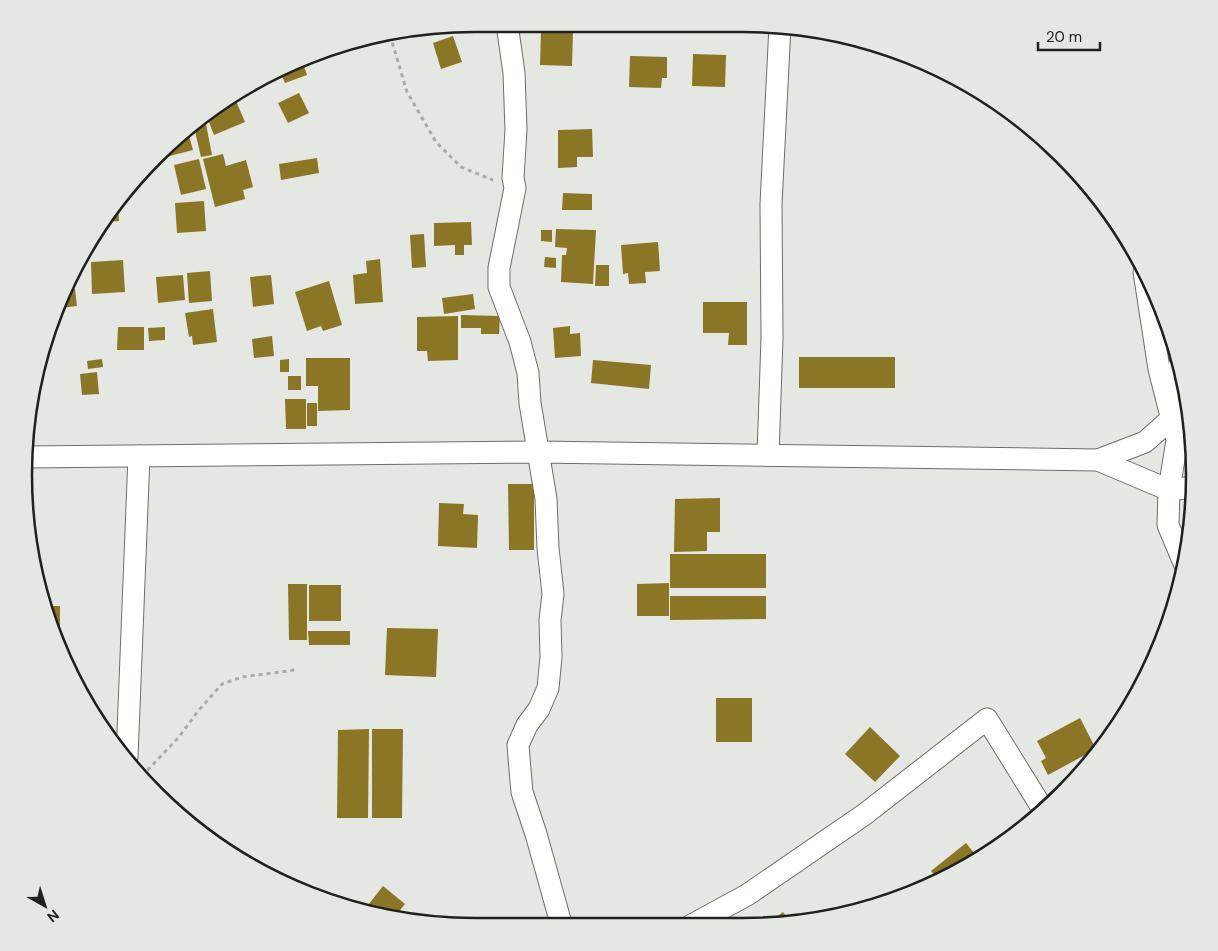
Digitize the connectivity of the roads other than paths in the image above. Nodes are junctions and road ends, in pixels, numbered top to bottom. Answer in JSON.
{"nodes":[{"id":1,"x":508,"y":33,"type":"edge"},
{"id":2,"x":780,"y":34,"type":"edge"},
{"id":3,"x":1148,"y":297,"type":"edge"},
{"id":4,"x":1176,"y":386,"type":"edge"},
{"id":5,"x":1172,"y":418,"type":"junction"},
{"id":6,"x":538,"y":452,"type":"junction"},
{"id":7,"x":768,"y":455,"type":"junction"},
{"id":8,"x":139,"y":456,"type":"junction"},
{"id":9,"x":33,"y":457,"type":"edge"},
{"id":10,"x":1098,"y":460,"type":"junction"},
{"id":11,"x":1186,"y":488,"type":"edge"},
{"id":12,"x":1169,"y":490,"type":"junction"},
{"id":13,"x":1179,"y":551,"type":"edge"},
{"id":14,"x":127,"y":749,"type":"edge"},
{"id":15,"x":1040,"y":804,"type":"edge"},
{"id":16,"x":559,"y":918,"type":"edge"},
{"id":17,"x":703,"y":918,"type":"edge"}],
"edges":[{"from":1,"to":6,"type":"street"},
{"from":2,"to":7,"type":"street"},
{"from":3,"to":5,"type":"street"},
{"from":4,"to":5,"type":"street"},
{"from":5,"to":10,"type":"street"},
{"from":5,"to":12,"type":"street"},
{"from":6,"to":7,"type":"street"},
{"from":6,"to":8,"type":"street"},
{"from":6,"to":16,"type":"street"},
{"from":7,"to":10,"type":"street"},
{"from":8,"to":9,"type":"street"},
{"from":8,"to":14,"type":"street"},
{"from":10,"to":12,"type":"street"},
{"from":11,"to":12,"type":"street"},
{"from":12,"to":13,"type":"street"},
{"from":15,"to":17,"type":"street"}]}
